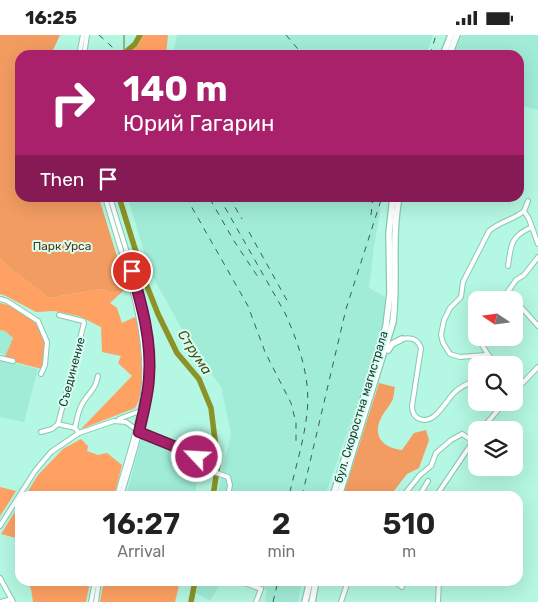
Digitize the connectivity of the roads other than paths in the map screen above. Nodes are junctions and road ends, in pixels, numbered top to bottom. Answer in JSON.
{"nodes":[{"id":1,"x":83,"y":35,"type":"edge"},
{"id":2,"x":87,"y":35,"type":"edge"},
{"id":3,"x":451,"y":35,"type":"edge"},
{"id":4,"x":457,"y":35,"type":"edge"},
{"id":5,"x":80,"y":50,"type":"edge"},
{"id":6,"x":85,"y":50,"type":"edge"},
{"id":7,"x":445,"y":50,"type":"edge"},
{"id":8,"x":451,"y":50,"type":"edge"},
{"id":9,"x":528,"y":201,"type":"dead end"},
{"id":10,"x":106,"y":202,"type":"edge"},
{"id":11,"x":111,"y":202,"type":"edge"},
{"id":12,"x":392,"y":202,"type":"edge"},
{"id":13,"x":398,"y":202,"type":"edge"},
{"id":14,"x":524,"y":211,"type":"junction"},
{"id":15,"x":532,"y":227,"type":"junction"},
{"id":16,"x":538,"y":244,"type":"edge"},
{"id":17,"x":392,"y":255,"type":"junction"},
{"id":18,"x":538,"y":257,"type":"edge"},
{"id":19,"x":508,"y":266,"type":"dead end"},
{"id":20,"x":509,"y":290,"type":"joint"},
{"id":21,"x":0,"y":299,"type":"edge"},
{"id":22,"x":394,"y":314,"type":"junction"},
{"id":23,"x":58,"y":315,"type":"dead end"},
{"id":24,"x":538,"y":326,"type":"edge"},
{"id":25,"x":402,"y":339,"type":"junction"},
{"id":26,"x":468,"y":356,"type":"edge"},
{"id":27,"x":470,"y":356,"type":"edge"},
{"id":28,"x":486,"y":356,"type":"edge"},
{"id":29,"x":0,"y":358,"type":"edge"},
{"id":30,"x":13,"y":361,"type":"dead end"},
{"id":31,"x":538,"y":367,"type":"edge"},
{"id":32,"x":41,"y":374,"type":"dead end"},
{"id":33,"x":378,"y":375,"type":"junction"},
{"id":34,"x":98,"y":376,"type":"dead end"},
{"id":35,"x":523,"y":381,"type":"edge"},
{"id":36,"x":468,"y":385,"type":"edge"},
{"id":37,"x":140,"y":411,"type":"junction"},
{"id":38,"x":497,"y":411,"type":"edge"},
{"id":39,"x":114,"y":421,"type":"junction"},
{"id":40,"x":489,"y":421,"type":"edge"},
{"id":41,"x":58,"y":424,"type":"junction"},
{"id":42,"x":75,"y":428,"type":"junction"},
{"id":43,"x":137,"y":430,"type":"junction"},
{"id":44,"x":41,"y":432,"type":"dead end"},
{"id":45,"x":79,"y":433,"type":"junction"},
{"id":46,"x":468,"y":438,"type":"edge"},
{"id":47,"x":468,"y":448,"type":"edge"},
{"id":48,"x":428,"y":481,"type":"dead end"},
{"id":49,"x":22,"y":491,"type":"edge"},
{"id":50,"x":118,"y":491,"type":"edge"},
{"id":51,"x":122,"y":491,"type":"edge"},
{"id":52,"x":229,"y":491,"type":"edge"},
{"id":53,"x":336,"y":491,"type":"edge"},
{"id":54,"x":341,"y":491,"type":"edge"},
{"id":55,"x":408,"y":491,"type":"edge"},
{"id":56,"x":422,"y":491,"type":"edge"},
{"id":57,"x":439,"y":491,"type":"edge"},
{"id":58,"x":15,"y":502,"type":"edge"},
{"id":59,"x":0,"y":526,"type":"edge"},
{"id":60,"x":0,"y":578,"type":"edge"},
{"id":61,"x":94,"y":586,"type":"edge"},
{"id":62,"x":98,"y":586,"type":"edge"},
{"id":63,"x":253,"y":586,"type":"edge"},
{"id":64,"x":309,"y":586,"type":"edge"},
{"id":65,"x":315,"y":586,"type":"edge"},
{"id":66,"x":346,"y":586,"type":"edge"},
{"id":67,"x":439,"y":586,"type":"edge"},
{"id":68,"x":13,"y":601,"type":"edge"},
{"id":69,"x":0,"y":602,"type":"edge"},
{"id":70,"x":92,"y":602,"type":"edge"},
{"id":71,"x":96,"y":602,"type":"edge"},
{"id":72,"x":256,"y":602,"type":"edge"},
{"id":73,"x":305,"y":602,"type":"edge"},
{"id":74,"x":312,"y":602,"type":"edge"},
{"id":75,"x":341,"y":602,"type":"edge"},
{"id":76,"x":438,"y":602,"type":"edge"}],
"edges":[{"from":1,"to":5,"type":"street"},
{"from":2,"to":6,"type":"street"},
{"from":3,"to":7,"type":"highway"},
{"from":4,"to":8,"type":"highway"},
{"from":9,"to":14,"type":"street"},
{"from":10,"to":37,"type":"street"},
{"from":11,"to":43,"type":"street"},
{"from":12,"to":17,"type":"highway","name":"бул. Скоростна магистрала"},
{"from":13,"to":17,"type":"highway","name":"бул. Скоростна магистрала"},
{"from":14,"to":15,"type":"street"},
{"from":14,"to":26,"type":"street"},
{"from":15,"to":16,"type":"street"},
{"from":15,"to":19,"type":"street"},
{"from":17,"to":22,"type":"highway","name":"бул. Скоростна магистрала"},
{"from":17,"to":53,"type":"highway","name":"бул. Скоростна магистрала"},
{"from":18,"to":20,"type":"street"},
{"from":20,"to":24,"type":"street"},
{"from":21,"to":32,"type":"street"},
{"from":22,"to":25,"type":"highway"},
{"from":22,"to":33,"type":"highway","name":"бул. Скоростна магистрала"},
{"from":23,"to":41,"type":"street","name":"Съединение"},
{"from":25,"to":33,"type":"highway"},
{"from":25,"to":36,"type":"street"},
{"from":27,"to":28,"type":"street"},
{"from":29,"to":30,"type":"street"},
{"from":31,"to":35,"type":"street"},
{"from":33,"to":54,"type":"highway","name":"бул. Скоростна магистрала"},
{"from":34,"to":42,"type":"street"},
{"from":37,"to":39,"type":"street"},
{"from":37,"to":43,"type":"street"},
{"from":38,"to":40,"type":"street"},
{"from":39,"to":43,"type":"street"},
{"from":39,"to":45,"type":"street"},
{"from":41,"to":42,"type":"street","name":"Съединение"},
{"from":41,"to":44,"type":"street"},
{"from":42,"to":45,"type":"street"},
{"from":43,"to":50,"type":"street"},
{"from":43,"to":51,"type":"street"},
{"from":43,"to":52,"type":"street"},
{"from":45,"to":49,"type":"street"},
{"from":46,"to":55,"type":"street"},
{"from":47,"to":57,"type":"street"},
{"from":48,"to":56,"type":"street"},
{"from":58,"to":59,"type":"street"},
{"from":60,"to":68,"type":"street"},
{"from":61,"to":70,"type":"street"},
{"from":62,"to":71,"type":"street"},
{"from":63,"to":72,"type":"street"},
{"from":64,"to":73,"type":"highway"},
{"from":65,"to":74,"type":"highway"},
{"from":66,"to":75,"type":"street"},
{"from":67,"to":76,"type":"street"},
{"from":68,"to":69,"type":"street"}]}
